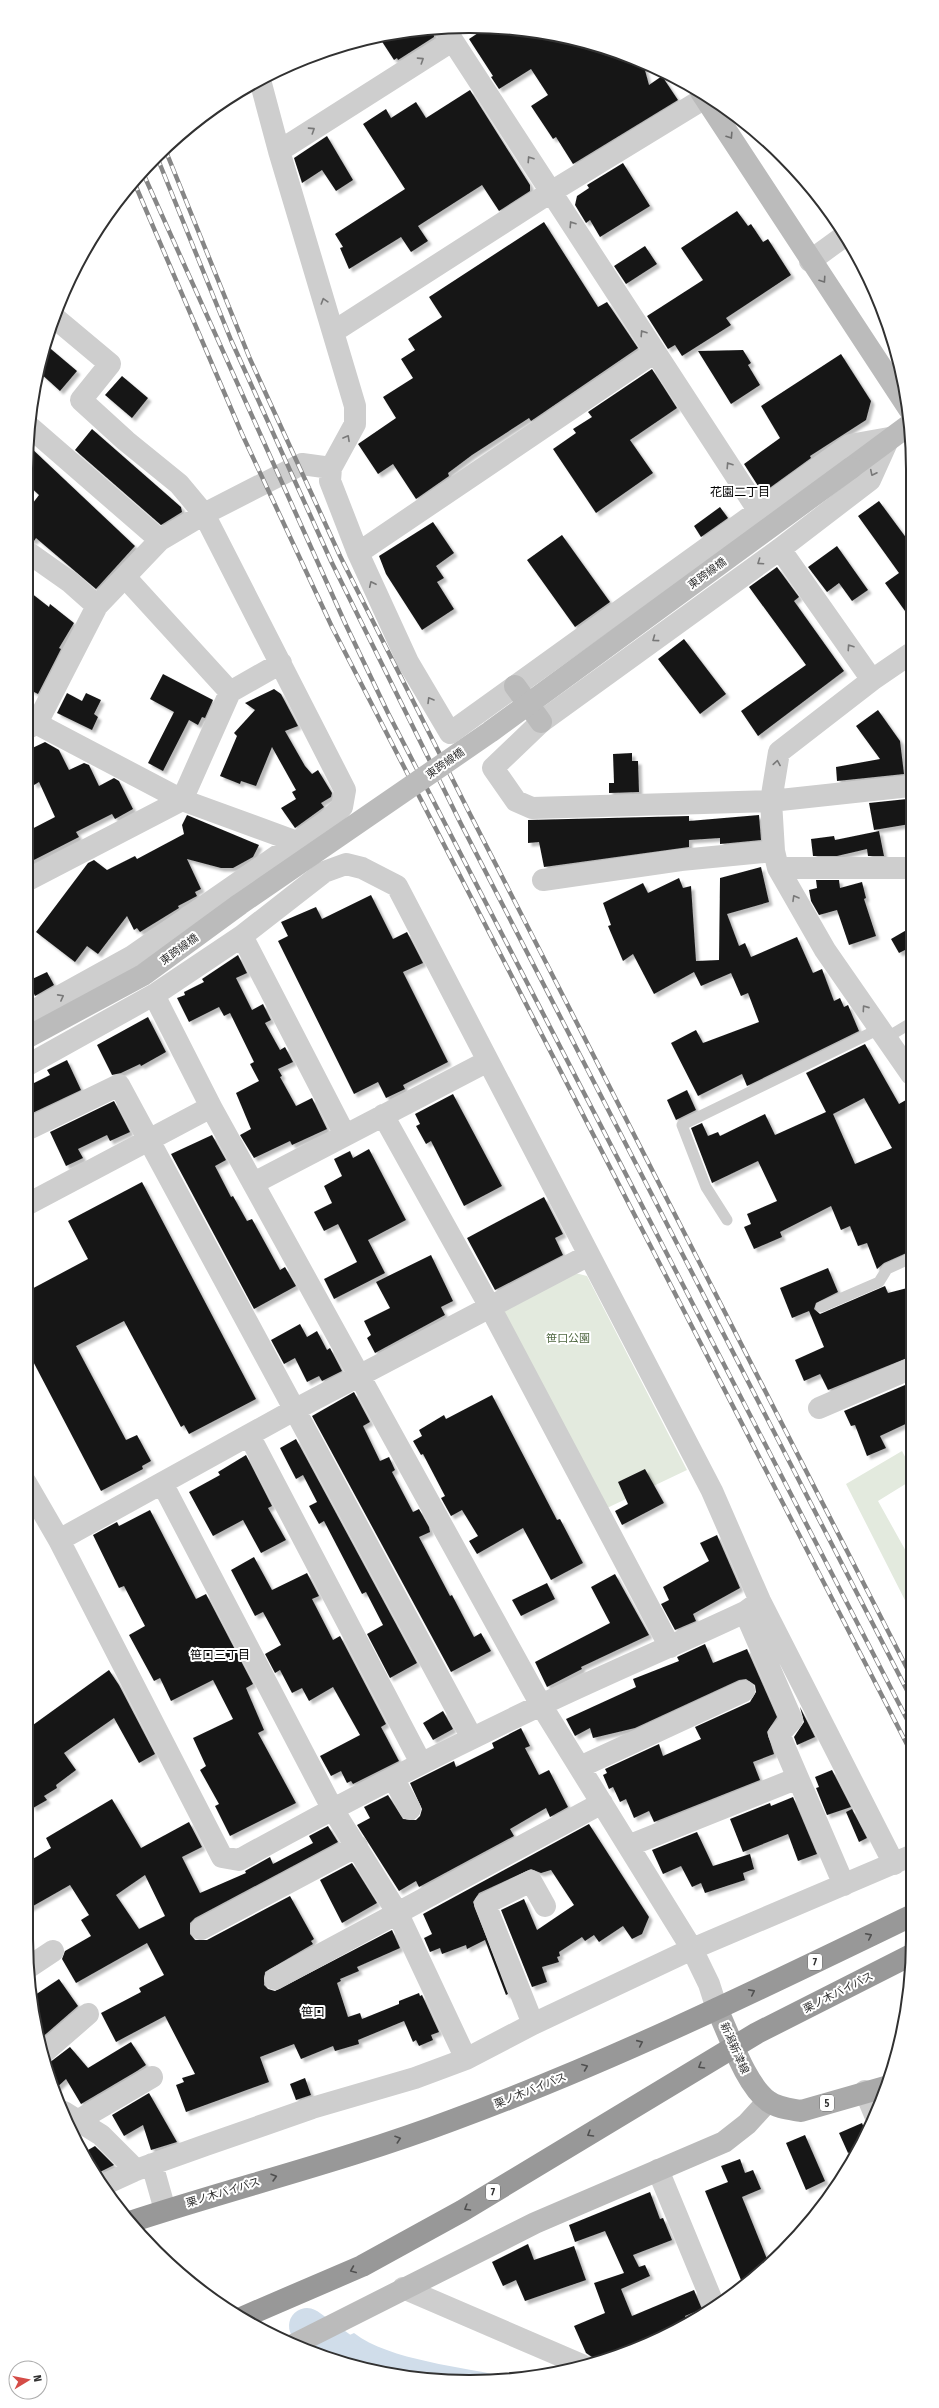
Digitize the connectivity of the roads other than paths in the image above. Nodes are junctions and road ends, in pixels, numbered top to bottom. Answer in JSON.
{"nodes":[{"id":1,"x":448,"y":35,"type":"edge"},
{"id":2,"x":261,"y":86,"type":"edge"},
{"id":3,"x":699,"y":98,"type":"edge"},
{"id":4,"x":711,"y":107,"type":"edge"},
{"id":5,"x":279,"y":151,"type":"junction"},
{"id":6,"x":551,"y":192,"type":"junction"},
{"id":7,"x":840,"y":239,"type":"edge"},
{"id":8,"x":810,"y":261,"type":"junction"},
{"id":9,"x":59,"y":321,"type":"edge"},
{"id":10,"x":333,"y":332,"type":"junction"},
{"id":11,"x":655,"y":352,"type":"junction"},
{"id":12,"x":899,"y":395,"type":"edge"},
{"id":13,"x":904,"y":428,"type":"edge"},
{"id":14,"x":35,"y":431,"type":"edge"},
{"id":15,"x":889,"y":438,"type":"junction"},
{"id":16,"x":331,"y":468,"type":"junction"},
{"id":17,"x":758,"y":510,"type":"junction"},
{"id":18,"x":204,"y":514,"type":"junction"},
{"id":19,"x":160,"y":540,"type":"junction"},
{"id":20,"x":780,"y":549,"type":"junction"},
{"id":21,"x":358,"y":553,"type":"junction"},
{"id":22,"x":33,"y":556,"type":"edge"},
{"id":23,"x":125,"y":577,"type":"junction"},
{"id":24,"x":655,"y":585,"type":"junction"},
{"id":25,"x":97,"y":606,"type":"junction"},
{"id":26,"x":680,"y":620,"type":"junction"},
{"id":27,"x":906,"y":657,"type":"edge"},
{"id":28,"x":281,"y":663,"type":"junction"},
{"id":29,"x":872,"y":680,"type":"junction"},
{"id":30,"x":515,"y":686,"type":"junction"},
{"id":31,"x":230,"y":692,"type":"junction"},
{"id":32,"x":33,"y":718,"type":"edge"},
{"id":33,"x":541,"y":722,"type":"junction"},
{"id":34,"x":33,"y":725,"type":"edge"},
{"id":35,"x":906,"y":786,"type":"edge"},
{"id":36,"x":182,"y":800,"type":"junction"},
{"id":37,"x":771,"y":801,"type":"junction"},
{"id":38,"x":297,"y":842,"type":"junction"},
{"id":39,"x":776,"y":860,"type":"junction"},
{"id":40,"x":906,"y":868,"type":"edge"},
{"id":41,"x":324,"y":872,"type":"junction"},
{"id":42,"x":33,"y":877,"type":"edge"},
{"id":43,"x":543,"y":880,"type":"dead end"},
{"id":44,"x":242,"y":936,"type":"junction"},
{"id":45,"x":131,"y":957,"type":"junction"},
{"id":46,"x":154,"y":995,"type":"junction"},
{"id":47,"x":33,"y":1011,"type":"edge"},
{"id":48,"x":906,"y":1025,"type":"edge"},
{"id":49,"x":33,"y":1034,"type":"edge"},
{"id":50,"x":883,"y":1034,"type":"junction"},
{"id":51,"x":488,"y":1061,"type":"junction"},
{"id":52,"x":33,"y":1062,"type":"edge"},
{"id":53,"x":906,"y":1067,"type":"edge"},
{"id":54,"x":211,"y":1107,"type":"junction"},
{"id":55,"x":383,"y":1115,"type":"junction"},
{"id":56,"x":33,"y":1127,"type":"edge"},
{"id":57,"x":345,"y":1135,"type":"junction"},
{"id":58,"x":148,"y":1140,"type":"junction"},
{"id":59,"x":254,"y":1183,"type":"junction"},
{"id":60,"x":33,"y":1201,"type":"edge"},
{"id":61,"x":727,"y":1220,"type":"dead end"},
{"id":62,"x":589,"y":1255,"type":"junction"},
{"id":63,"x":906,"y":1260,"type":"edge"},
{"id":64,"x":490,"y":1307,"type":"junction"},
{"id":65,"x":821,"y":1308,"type":"dead end"},
{"id":66,"x":906,"y":1371,"type":"edge"},
{"id":67,"x":360,"y":1374,"type":"junction"},
{"id":68,"x":819,"y":1408,"type":"dead end"},
{"id":69,"x":296,"y":1409,"type":"junction"},
{"id":70,"x":249,"y":1435,"type":"junction"},
{"id":71,"x":162,"y":1483,"type":"junction"},
{"id":72,"x":33,"y":1495,"type":"edge"},
{"id":73,"x":59,"y":1540,"type":"junction"},
{"id":74,"x":752,"y":1607,"type":"junction"},
{"id":75,"x":670,"y":1647,"type":"junction"},
{"id":76,"x":744,"y":1691,"type":"dead end"},
{"id":77,"x":541,"y":1705,"type":"junction"},
{"id":78,"x":472,"y":1738,"type":"junction"},
{"id":79,"x":421,"y":1763,"type":"junction"},
{"id":80,"x":580,"y":1767,"type":"junction"},
{"id":81,"x":393,"y":1778,"type":"junction"},
{"id":82,"x":798,"y":1778,"type":"junction"},
{"id":83,"x":602,"y":1803,"type":"junction"},
{"id":84,"x":332,"y":1808,"type":"junction"},
{"id":85,"x":410,"y":1809,"type":"dead end"},
{"id":86,"x":357,"y":1846,"type":"junction"},
{"id":87,"x":628,"y":1846,"type":"junction"},
{"id":88,"x":904,"y":1859,"type":"edge"},
{"id":89,"x":844,"y":1885,"type":"junction"},
{"id":90,"x":545,"y":1906,"type":"dead end"},
{"id":91,"x":397,"y":1912,"type":"junction"},
{"id":92,"x":906,"y":1918,"type":"edge"},
{"id":93,"x":201,"y":1928,"type":"dead end"},
{"id":94,"x":692,"y":1949,"type":"junction"},
{"id":95,"x":53,"y":1951,"type":"dead end"},
{"id":96,"x":905,"y":1958,"type":"edge"},
{"id":97,"x":34,"y":1964,"type":"edge"},
{"id":98,"x":275,"y":1979,"type":"dead end"},
{"id":99,"x":717,"y":2009,"type":"junction"},
{"id":100,"x":88,"y":2014,"type":"dead end"},
{"id":101,"x":533,"y":2024,"type":"junction"},
{"id":102,"x":735,"y":2046,"type":"junction"},
{"id":103,"x":48,"y":2049,"type":"edge"},
{"id":104,"x":466,"y":2059,"type":"junction"},
{"id":105,"x":152,"y":2077,"type":"dead end"},
{"id":106,"x":880,"y":2087,"type":"edge"},
{"id":107,"x":864,"y":2091,"type":"junction"},
{"id":108,"x":768,"y":2101,"type":"junction"},
{"id":109,"x":872,"y":2108,"type":"edge"},
{"id":110,"x":72,"y":2116,"type":"edge"},
{"id":111,"x":144,"y":2167,"type":"junction"},
{"id":112,"x":658,"y":2170,"type":"junction"},
{"id":113,"x":108,"y":2183,"type":"edge"},
{"id":114,"x":165,"y":2210,"type":"junction"},
{"id":115,"x":136,"y":2220,"type":"edge"},
{"id":116,"x":404,"y":2288,"type":"junction"},
{"id":117,"x":712,"y":2301,"type":"edge"},
{"id":118,"x":248,"y":2315,"type":"edge"},
{"id":119,"x":300,"y":2341,"type":"edge"},
{"id":120,"x":573,"y":2362,"type":"edge"}],
"edges":[{"from":5,"to":1,"type":"street","one_way":true},
{"from":6,"to":1,"type":"street","one_way":true},
{"from":2,"to":5,"type":"street"},
{"from":3,"to":6,"type":"street"},
{"from":4,"to":8,"type":"street","one_way":true},
{"from":10,"to":5,"type":"street","one_way":true},
{"from":6,"to":10,"type":"street"},
{"from":11,"to":6,"type":"street","one_way":true},
{"from":7,"to":8,"type":"street"},
{"from":8,"to":12,"type":"street","one_way":true},
{"from":9,"to":18,"type":"street"},
{"from":16,"to":10,"type":"street","one_way":true},
{"from":17,"to":11,"type":"street","one_way":true},
{"from":11,"to":21,"type":"street"},
{"from":13,"to":15,"type":"street","name":"東跨線橋"},
{"from":14,"to":19,"type":"street"},
{"from":15,"to":17,"type":"street"},
{"from":15,"to":20,"type":"street","one_way":true},
{"from":15,"to":49,"type":"street","name":"東跨線橋","bridge":true},
{"from":16,"to":18,"type":"street"},
{"from":16,"to":21,"type":"street"},
{"from":17,"to":24,"type":"street"},
{"from":18,"to":19,"type":"street"},
{"from":18,"to":28,"type":"street"},
{"from":19,"to":23,"type":"street"},
{"from":20,"to":26,"type":"street","one_way":true},
{"from":29,"to":20,"type":"street","one_way":true},
{"from":30,"to":21,"type":"street","one_way":true},
{"from":22,"to":25,"type":"street"},
{"from":23,"to":25,"type":"street"},
{"from":23,"to":31,"type":"street"},
{"from":24,"to":26,"type":"lane"},
{"from":24,"to":30,"type":"street"},
{"from":25,"to":32,"type":"street"},
{"from":26,"to":33,"type":"street","one_way":true},
{"from":27,"to":29,"type":"street"},
{"from":28,"to":31,"type":"street"},
{"from":28,"to":38,"type":"street"},
{"from":37,"to":29,"type":"street","one_way":true},
{"from":30,"to":33,"type":"street"},
{"from":31,"to":36,"type":"street"},
{"from":33,"to":37,"type":"street"},
{"from":34,"to":36,"type":"street"},
{"from":35,"to":37,"type":"street"},
{"from":36,"to":38,"type":"street"},
{"from":36,"to":42,"type":"street"},
{"from":37,"to":39,"type":"street"},
{"from":38,"to":41,"type":"street"},
{"from":38,"to":45,"type":"street"},
{"from":39,"to":40,"type":"street"},
{"from":39,"to":43,"type":"street"},
{"from":50,"to":39,"type":"street","one_way":true},
{"from":41,"to":44,"type":"street"},
{"from":41,"to":51,"type":"street"},
{"from":44,"to":46,"type":"street"},
{"from":44,"to":57,"type":"street"},
{"from":45,"to":46,"type":"lane"},
{"from":47,"to":45,"type":"street","one_way":true},
{"from":46,"to":52,"type":"street"},
{"from":46,"to":54,"type":"street"},
{"from":48,"to":50,"type":"lane"},
{"from":50,"to":53,"type":"street"},
{"from":50,"to":61,"type":"lane"},
{"from":51,"to":55,"type":"street"},
{"from":51,"to":62,"type":"street"},
{"from":54,"to":58,"type":"street"},
{"from":54,"to":59,"type":"street"},
{"from":55,"to":57,"type":"street"},
{"from":55,"to":64,"type":"street"},
{"from":56,"to":58,"type":"street"},
{"from":57,"to":59,"type":"street"},
{"from":58,"to":60,"type":"street"},
{"from":58,"to":69,"type":"street"},
{"from":59,"to":67,"type":"street"},
{"from":62,"to":64,"type":"street"},
{"from":62,"to":74,"type":"street"},
{"from":63,"to":65,"type":"lane"},
{"from":64,"to":67,"type":"street"},
{"from":64,"to":75,"type":"street"},
{"from":66,"to":68,"type":"street"},
{"from":67,"to":69,"type":"street"},
{"from":67,"to":77,"type":"street"},
{"from":69,"to":70,"type":"street"},
{"from":69,"to":78,"type":"street"},
{"from":70,"to":71,"type":"street"},
{"from":70,"to":79,"type":"street"},
{"from":71,"to":73,"type":"street"},
{"from":71,"to":84,"type":"street"},
{"from":72,"to":73,"type":"street"},
{"from":73,"to":84,"type":"street"},
{"from":74,"to":75,"type":"street"},
{"from":74,"to":82,"type":"street"},
{"from":74,"to":88,"type":"street"},
{"from":75,"to":77,"type":"street"},
{"from":76,"to":80,"type":"street"},
{"from":77,"to":78,"type":"street"},
{"from":77,"to":80,"type":"street"},
{"from":78,"to":79,"type":"street"},
{"from":79,"to":81,"type":"street"},
{"from":80,"to":83,"type":"street"},
{"from":81,"to":84,"type":"street"},
{"from":81,"to":85,"type":"street"},
{"from":82,"to":87,"type":"street"},
{"from":82,"to":89,"type":"street"},
{"from":83,"to":87,"type":"street"},
{"from":83,"to":91,"type":"street"},
{"from":84,"to":86,"type":"street"},
{"from":86,"to":91,"type":"street"},
{"from":86,"to":93,"type":"street"},
{"from":87,"to":94,"type":"street"},
{"from":88,"to":89,"type":"street"},
{"from":89,"to":94,"type":"street"},
{"from":90,"to":101,"type":"street"},
{"from":91,"to":98,"type":"street"},
{"from":91,"to":104,"type":"street"},
{"from":99,"to":92,"type":"highway","name":"栗ノ木バイパス","number":"7","one_way":true},
{"from":94,"to":99,"type":"street"},
{"from":94,"to":101,"type":"street"},
{"from":95,"to":97,"type":"street"},
{"from":96,"to":102,"type":"highway","name":"栗ノ木バイパス","number":"7"},
{"from":99,"to":102,"type":"main road","name":"新潟新津線","number":"5"},
{"from":114,"to":99,"type":"highway","name":"栗ノ木バイパス","number":"7","one_way":true},
{"from":100,"to":103,"type":"street"},
{"from":101,"to":104,"type":"street"},
{"from":102,"to":108,"type":"main road","name":"新潟新津線","number":"5"},
{"from":102,"to":118,"type":"highway","name":"栗ノ木バイパス","number":"7","one_way":true},
{"from":104,"to":111,"type":"street"},
{"from":105,"to":110,"type":"street"},
{"from":106,"to":107,"type":"main road","name":"新潟新津線","number":"5"},
{"from":107,"to":108,"type":"main road","name":"新潟新津線","number":"5"},
{"from":107,"to":109,"type":"street"},
{"from":108,"to":112,"type":"street"},
{"from":110,"to":111,"type":"street"},
{"from":111,"to":113,"type":"street"},
{"from":111,"to":114,"type":"street"},
{"from":112,"to":116,"type":"street"},
{"from":112,"to":117,"type":"street"},
{"from":114,"to":115,"type":"highway","name":"栗ノ木バイパス","number":"7"},
{"from":116,"to":119,"type":"street"},
{"from":116,"to":120,"type":"street"}]}
